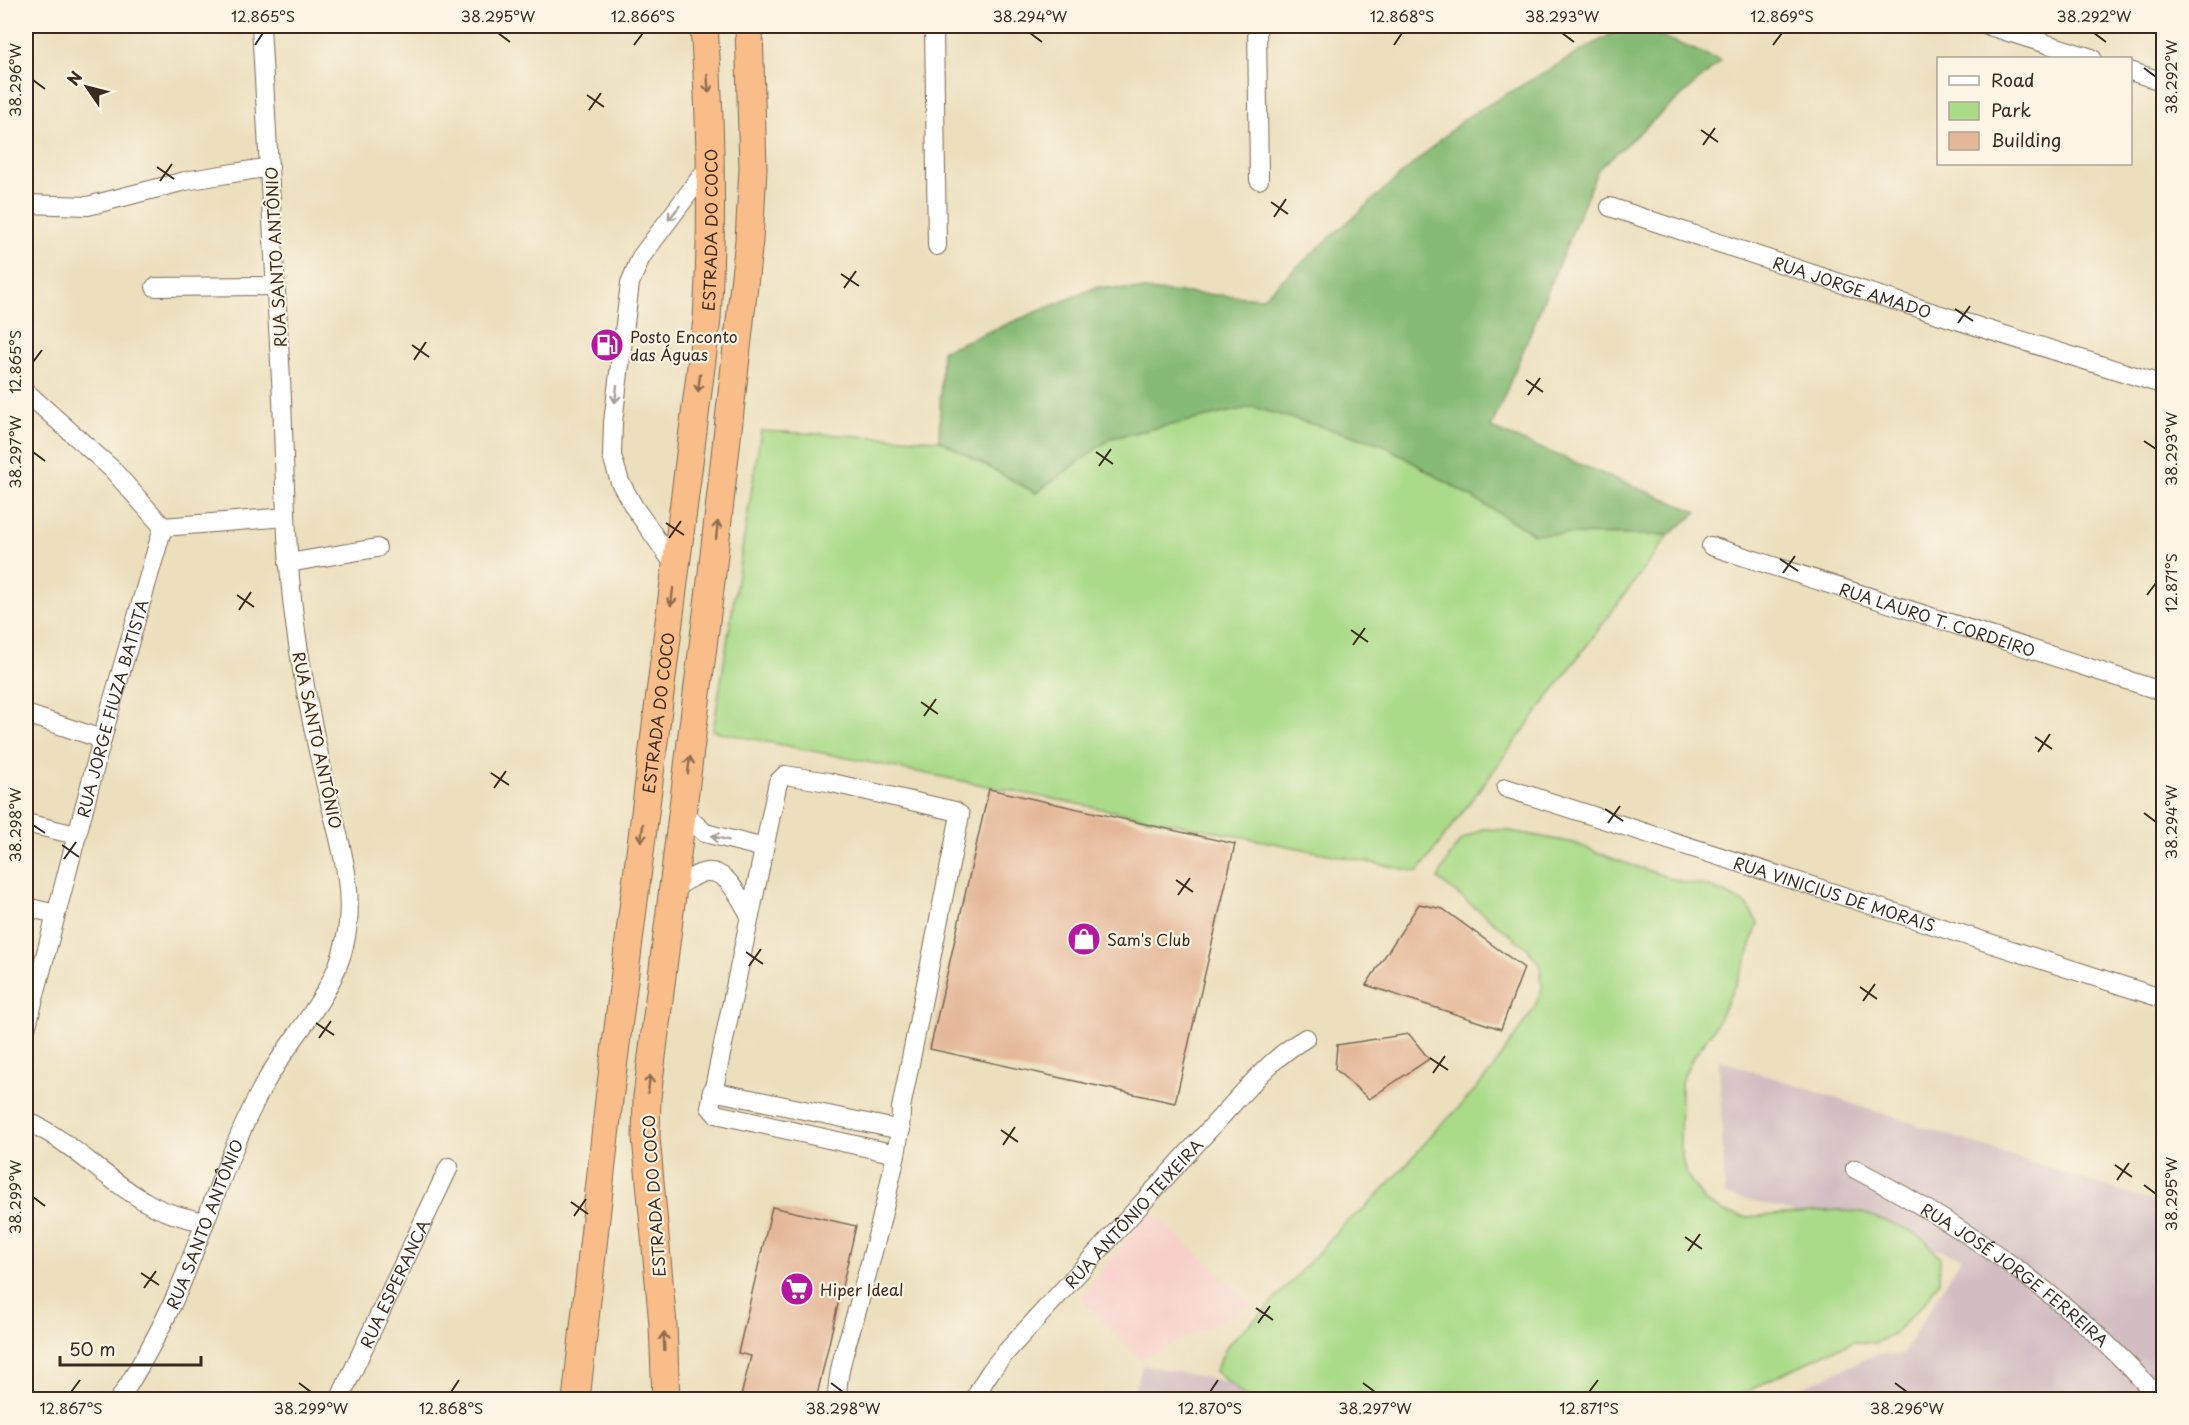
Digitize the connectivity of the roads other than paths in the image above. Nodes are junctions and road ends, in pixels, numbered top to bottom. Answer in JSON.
{"nodes":[{"id":1,"x":261,"y":26,"type":"edge"},
{"id":2,"x":704,"y":26,"type":"edge"},
{"id":3,"x":749,"y":26,"type":"edge"},
{"id":4,"x":934,"y":26,"type":"edge"},
{"id":5,"x":1257,"y":26,"type":"edge"},
{"id":6,"x":1989,"y":26,"type":"edge"},
{"id":7,"x":2089,"y":57,"type":"edge"},
{"id":8,"x":2132,"y":72,"type":"edge"},
{"id":9,"x":2163,"y":82,"type":"edge"},
{"id":10,"x":709,"y":166,"type":"junction"},
{"id":11,"x":270,"y":167,"type":"junction"},
{"id":12,"x":1259,"y":180,"type":"dead end"},
{"id":13,"x":26,"y":204,"type":"edge"},
{"id":14,"x":1610,"y":207,"type":"dead end"},
{"id":15,"x":938,"y":246,"type":"dead end"},
{"id":16,"x":276,"y":286,"type":"junction"},
{"id":17,"x":155,"y":287,"type":"dead end"},
{"id":18,"x":2163,"y":386,"type":"edge"},
{"id":19,"x":26,"y":392,"type":"edge"},
{"id":20,"x":286,"y":517,"type":"junction"},
{"id":21,"x":163,"y":527,"type":"junction"},
{"id":22,"x":1712,"y":546,"type":"dead end"},
{"id":23,"x":377,"y":548,"type":"dead end"},
{"id":24,"x":288,"y":563,"type":"junction"},
{"id":25,"x":676,"y":567,"type":"junction"},
{"id":26,"x":2163,"y":692,"type":"edge"},
{"id":27,"x":26,"y":714,"type":"edge"},
{"id":28,"x":102,"y":739,"type":"junction"},
{"id":29,"x":1506,"y":789,"type":"dead end"},
{"id":30,"x":683,"y":813,"type":"junction"},
{"id":31,"x":26,"y":823,"type":"edge"},
{"id":32,"x":76,"y":835,"type":"junction"},
{"id":33,"x":764,"y":848,"type":"junction"},
{"id":34,"x":673,"y":888,"type":"junction"},
{"id":35,"x":26,"y":907,"type":"edge"},
{"id":36,"x":56,"y":914,"type":"junction"},
{"id":37,"x":750,"y":915,"type":"junction"},
{"id":38,"x":2163,"y":999,"type":"edge"},
{"id":39,"x":26,"y":1029,"type":"edge"},
{"id":40,"x":1306,"y":1038,"type":"dead end"},
{"id":41,"x":712,"y":1091,"type":"junction"},
{"id":42,"x":761,"y":1101,"type":"junction"},
{"id":43,"x":804,"y":1111,"type":"junction"},
{"id":44,"x":848,"y":1120,"type":"junction"},
{"id":45,"x":26,"y":1121,"type":"edge"},
{"id":46,"x":756,"y":1123,"type":"junction"},
{"id":47,"x":901,"y":1130,"type":"junction"},
{"id":48,"x":799,"y":1132,"type":"junction"},
{"id":49,"x":843,"y":1142,"type":"junction"},
{"id":50,"x":896,"y":1154,"type":"junction"},
{"id":51,"x":449,"y":1167,"type":"dead end"},
{"id":52,"x":1855,"y":1169,"type":"dead end"},
{"id":53,"x":204,"y":1222,"type":"junction"},
{"id":54,"x":119,"y":1400,"type":"edge"},
{"id":55,"x":339,"y":1400,"type":"edge"},
{"id":56,"x":576,"y":1400,"type":"edge"},
{"id":57,"x":666,"y":1400,"type":"edge"},
{"id":58,"x":837,"y":1400,"type":"edge"},
{"id":59,"x":975,"y":1400,"type":"edge"},
{"id":60,"x":2160,"y":1400,"type":"edge"}],
"edges":[{"from":1,"to":11,"type":"street","name":"RUA SANTO ANTÔNIO"},
{"from":2,"to":10,"type":"highway","name":"ESTRADA DO COCO","one_way":true},
{"from":30,"to":3,"type":"highway","name":"ESTRADA DO COCO","one_way":true},
{"from":4,"to":15,"type":"street"},
{"from":5,"to":12,"type":"street"},
{"from":6,"to":7,"type":"street"},
{"from":8,"to":9,"type":"street"},
{"from":10,"to":25,"type":"highway","name":"ESTRADA DO COCO","one_way":true},
{"from":10,"to":25,"type":"street","one_way":true},
{"from":11,"to":13,"type":"street"},
{"from":11,"to":16,"type":"street","name":"RUA SANTO ANTÔNIO"},
{"from":14,"to":18,"type":"street","name":"RUA JORGE AMADO"},
{"from":16,"to":17,"type":"street"},
{"from":16,"to":20,"type":"street","name":"RUA SANTO ANTÔNIO"},
{"from":19,"to":21,"type":"street"},
{"from":20,"to":21,"type":"street"},
{"from":20,"to":24,"type":"street","name":"RUA SANTO ANTÔNIO"},
{"from":21,"to":28,"type":"street","name":"RUA JORGE FIUZA BATISTA"},
{"from":22,"to":26,"type":"street","name":"RUA LAURO T. CORDEIRO"},
{"from":23,"to":24,"type":"street"},
{"from":24,"to":53,"type":"street","name":"RUA SANTO ANTÔNIO"},
{"from":25,"to":56,"type":"highway","name":"ESTRADA DO COCO","one_way":true},
{"from":27,"to":28,"type":"street"},
{"from":28,"to":32,"type":"street","name":"RUA JORGE FIUZA BATISTA"},
{"from":29,"to":38,"type":"street","name":"RUA VINICIUS DE MORAIS"},
{"from":33,"to":30,"type":"street","one_way":true},
{"from":30,"to":34,"type":"highway","name":"ESTRADA DO COCO"},
{"from":31,"to":32,"type":"street"},
{"from":32,"to":36,"type":"street","name":"RUA JORGE FIUZA BATISTA"},
{"from":33,"to":37,"type":"street"},
{"from":33,"to":47,"type":"street"},
{"from":34,"to":37,"type":"street"},
{"from":57,"to":34,"type":"highway","name":"ESTRADA DO COCO","one_way":true},
{"from":35,"to":36,"type":"street"},
{"from":36,"to":39,"type":"street","name":"RUA JORGE FIUZA BATISTA"},
{"from":37,"to":41,"type":"street"},
{"from":40,"to":59,"type":"street","name":"RUA ANTÔNIO TEIXEIRA"},
{"from":41,"to":42,"type":"street"},
{"from":41,"to":46,"type":"street"},
{"from":42,"to":43,"type":"street"},
{"from":42,"to":46,"type":"street"},
{"from":43,"to":44,"type":"street"},
{"from":43,"to":48,"type":"street"},
{"from":44,"to":47,"type":"street"},
{"from":44,"to":49,"type":"street"},
{"from":45,"to":53,"type":"street"},
{"from":46,"to":48,"type":"street"},
{"from":47,"to":50,"type":"street"},
{"from":48,"to":49,"type":"street"},
{"from":49,"to":50,"type":"street"},
{"from":50,"to":58,"type":"street"},
{"from":51,"to":55,"type":"street","name":"RUA ESPERANCA"},
{"from":52,"to":60,"type":"street","name":"RUA JOSÉ JORGE FERREIRA"},
{"from":53,"to":54,"type":"street","name":"RUA SANTO ANTÔNIO"}]}
